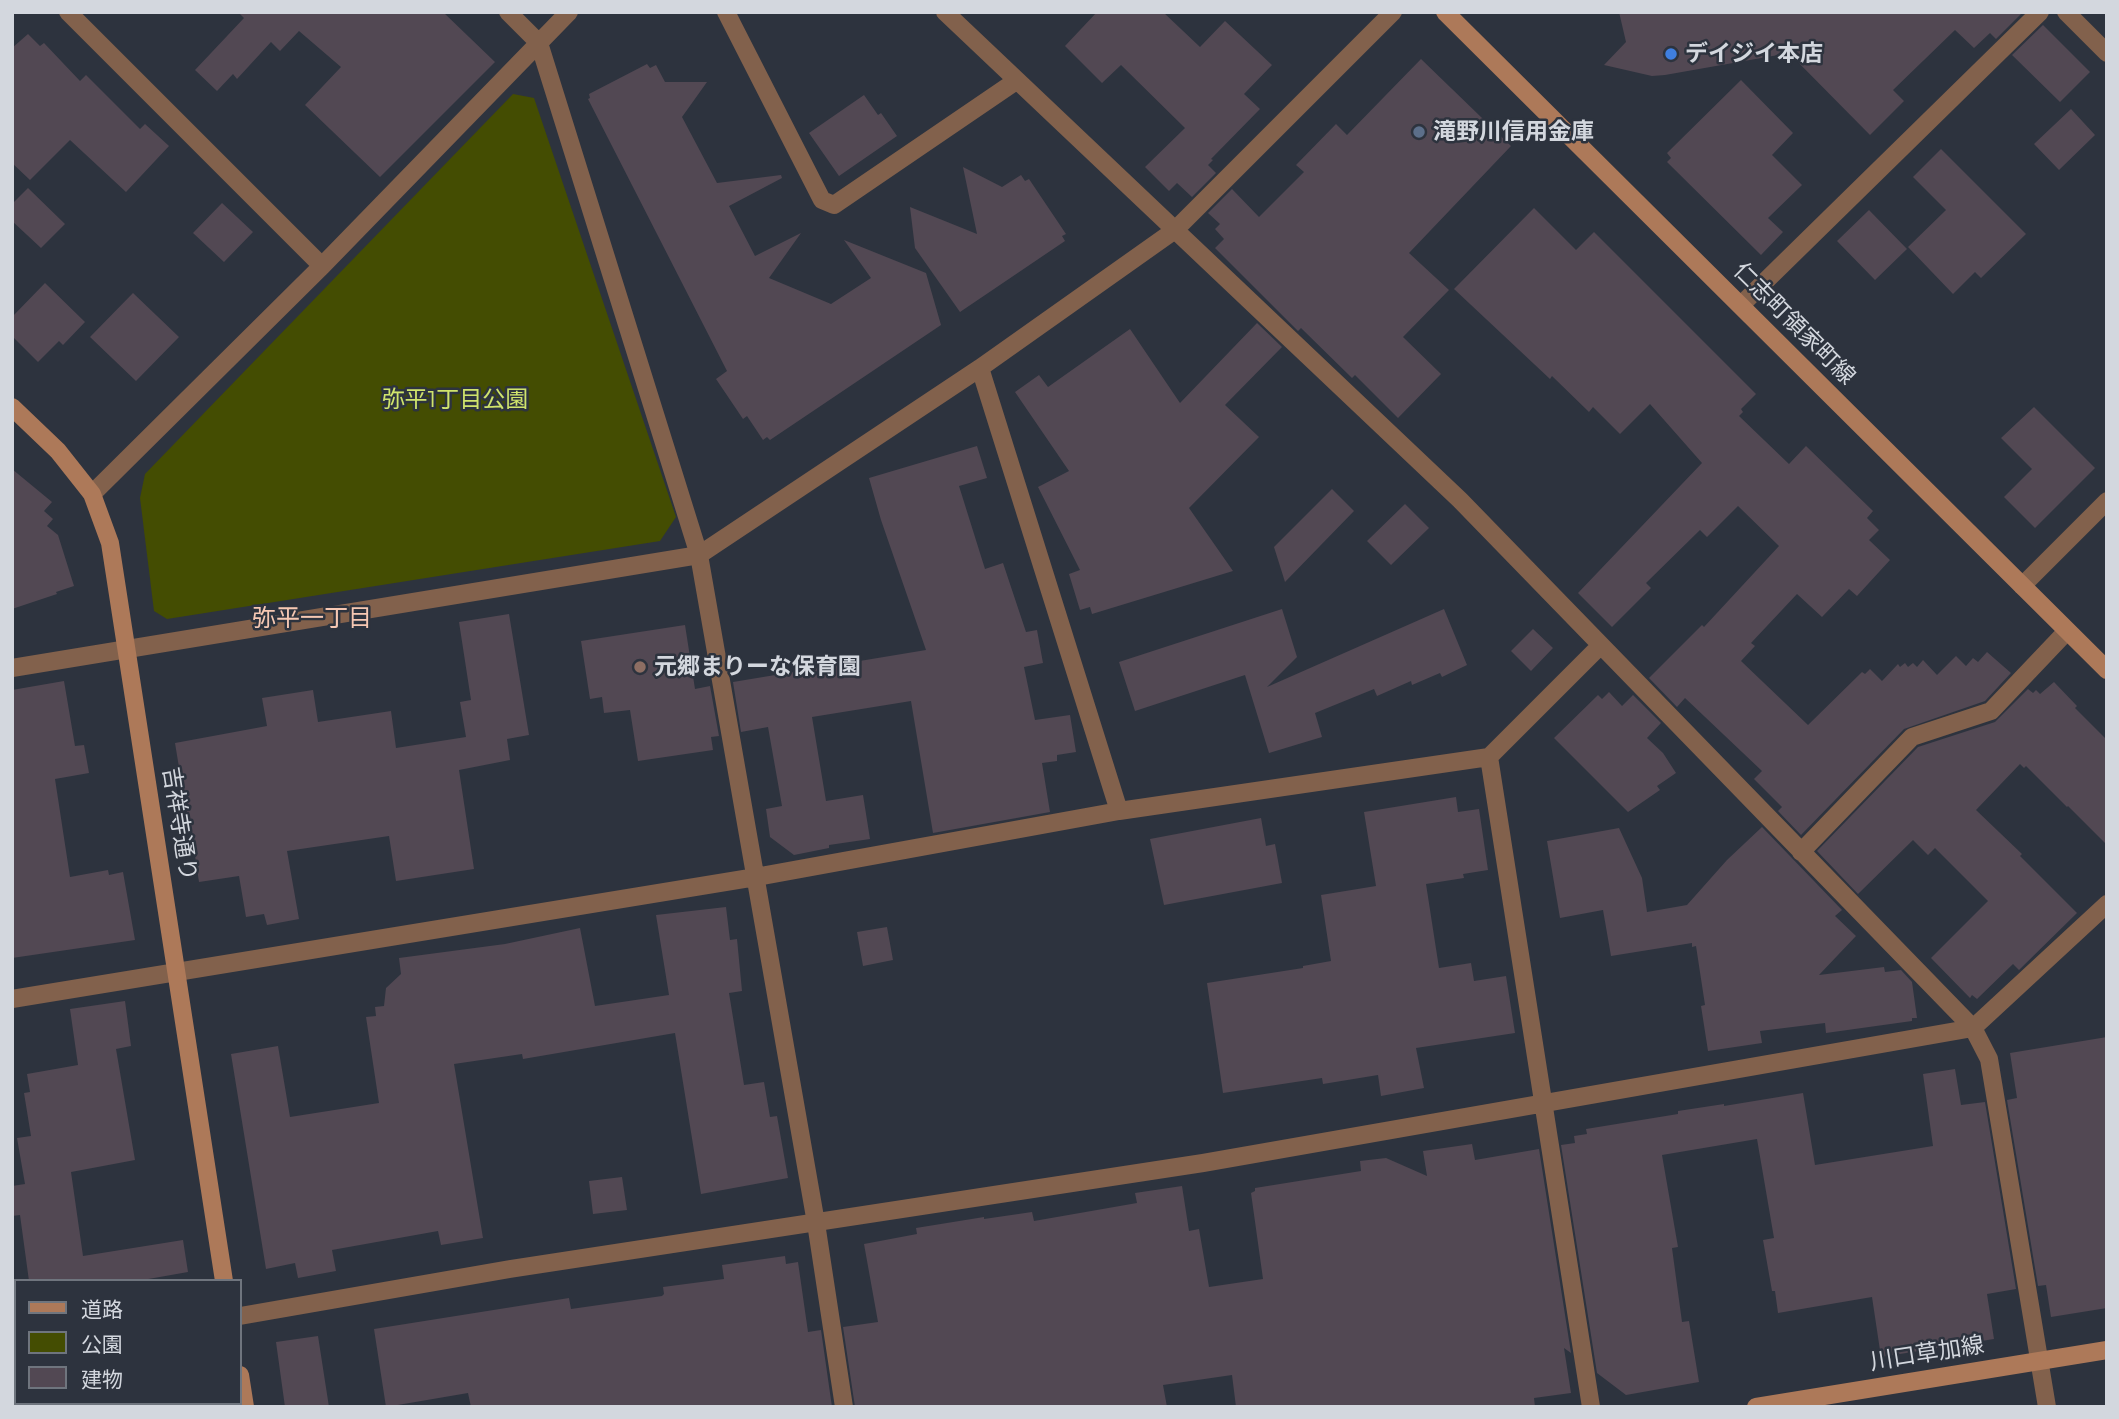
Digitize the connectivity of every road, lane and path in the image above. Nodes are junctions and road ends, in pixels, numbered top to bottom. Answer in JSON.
{"nodes":[{"id":1,"x":68,"y":12,"type":"edge"},
{"id":2,"x":508,"y":12,"type":"edge"},
{"id":3,"x":569,"y":12,"type":"edge"},
{"id":4,"x":726,"y":12,"type":"edge"},
{"id":5,"x":946,"y":12,"type":"edge"},
{"id":6,"x":1393,"y":12,"type":"edge"},
{"id":7,"x":1445,"y":12,"type":"edge"},
{"id":8,"x":2040,"y":12,"type":"edge"},
{"id":9,"x":2066,"y":12,"type":"edge"},
{"id":10,"x":539,"y":43,"type":"junction"},
{"id":11,"x":2107,"y":52,"type":"edge"},
{"id":12,"x":1016,"y":81,"type":"junction"},
{"id":13,"x":1175,"y":230,"type":"junction"},
{"id":14,"x":322,"y":266,"type":"junction"},
{"id":15,"x":1741,"y":306,"type":"junction"},
{"id":16,"x":980,"y":368,"type":"junction"},
{"id":17,"x":12,"y":407,"type":"edge"},
{"id":18,"x":92,"y":494,"type":"junction"},
{"id":19,"x":2107,"y":501,"type":"edge"},
{"id":20,"x":699,"y":555,"type":"junction"},
{"id":21,"x":2022,"y":586,"type":"junction"},
{"id":22,"x":2067,"y":631,"type":"junction"},
{"id":23,"x":1601,"y":645,"type":"junction"},
{"id":24,"x":127,"y":649,"type":"junction"},
{"id":25,"x":12,"y":668,"type":"edge"},
{"id":26,"x":2107,"y":670,"type":"edge"},
{"id":27,"x":1489,"y":757,"type":"junction"},
{"id":28,"x":1119,"y":811,"type":"junction"},
{"id":29,"x":1801,"y":852,"type":"junction"},
{"id":30,"x":756,"y":877,"type":"junction"},
{"id":31,"x":2107,"y":904,"type":"edge"},
{"id":32,"x":177,"y":973,"type":"junction"},
{"id":33,"x":12,"y":999,"type":"edge"},
{"id":34,"x":1973,"y":1028,"type":"junction"},
{"id":35,"x":1545,"y":1104,"type":"junction"},
{"id":36,"x":816,"y":1223,"type":"junction"},
{"id":37,"x":225,"y":1279,"type":"edge"},
{"id":38,"x":242,"y":1316,"type":"edge"},
{"id":39,"x":2107,"y":1350,"type":"edge"},
{"id":40,"x":2039,"y":1360,"type":"junction"},
{"id":41,"x":242,"y":1388,"type":"edge"},
{"id":42,"x":245,"y":1407,"type":"edge"},
{"id":43,"x":844,"y":1407,"type":"edge"},
{"id":44,"x":1591,"y":1407,"type":"edge"},
{"id":45,"x":1756,"y":1407,"type":"edge"},
{"id":46,"x":2048,"y":1407,"type":"edge"}],
"edges":[{"from":1,"to":14,"type":"street"},
{"from":2,"to":10,"type":"street"},
{"from":3,"to":10,"type":"street"},
{"from":4,"to":12,"type":"street"},
{"from":5,"to":12,"type":"street"},
{"from":6,"to":13,"type":"street"},
{"from":7,"to":15,"type":"street","name":"仁志町領家町線"},
{"from":8,"to":15,"type":"street"},
{"from":9,"to":11,"type":"street"},
{"from":10,"to":14,"type":"street"},
{"from":10,"to":20,"type":"street"},
{"from":12,"to":13,"type":"street"},
{"from":13,"to":16,"type":"street"},
{"from":13,"to":23,"type":"street"},
{"from":14,"to":18,"type":"street"},
{"from":15,"to":21,"type":"street","name":"仁志町領家町線"},
{"from":16,"to":20,"type":"street"},
{"from":16,"to":28,"type":"street"},
{"from":17,"to":18,"type":"street","name":"吉祥寺通り"},
{"from":18,"to":24,"type":"street","name":"吉祥寺通り"},
{"from":19,"to":21,"type":"street"},
{"from":20,"to":24,"type":"street"},
{"from":20,"to":30,"type":"street"},
{"from":21,"to":22,"type":"street","name":"仁志町領家町線"},
{"from":22,"to":26,"type":"street","name":"仁志町領家町線"},
{"from":22,"to":29,"type":"street"},
{"from":23,"to":27,"type":"street"},
{"from":23,"to":29,"type":"street"},
{"from":24,"to":25,"type":"street"},
{"from":24,"to":32,"type":"street","name":"吉祥寺通り"},
{"from":27,"to":28,"type":"street"},
{"from":27,"to":35,"type":"street"},
{"from":28,"to":30,"type":"street"},
{"from":29,"to":34,"type":"street"},
{"from":30,"to":32,"type":"street"},
{"from":30,"to":36,"type":"street"},
{"from":31,"to":34,"type":"street"},
{"from":32,"to":33,"type":"street"},
{"from":32,"to":37,"type":"street","name":"吉祥寺通り"},
{"from":34,"to":35,"type":"street"},
{"from":34,"to":40,"type":"street"},
{"from":35,"to":36,"type":"street"},
{"from":35,"to":44,"type":"street"},
{"from":36,"to":38,"type":"street"},
{"from":36,"to":43,"type":"street"},
{"from":39,"to":40,"type":"street","name":"川口草加線"},
{"from":40,"to":45,"type":"street","name":"川口草加線"},
{"from":40,"to":46,"type":"street"},
{"from":41,"to":42,"type":"street"}]}
